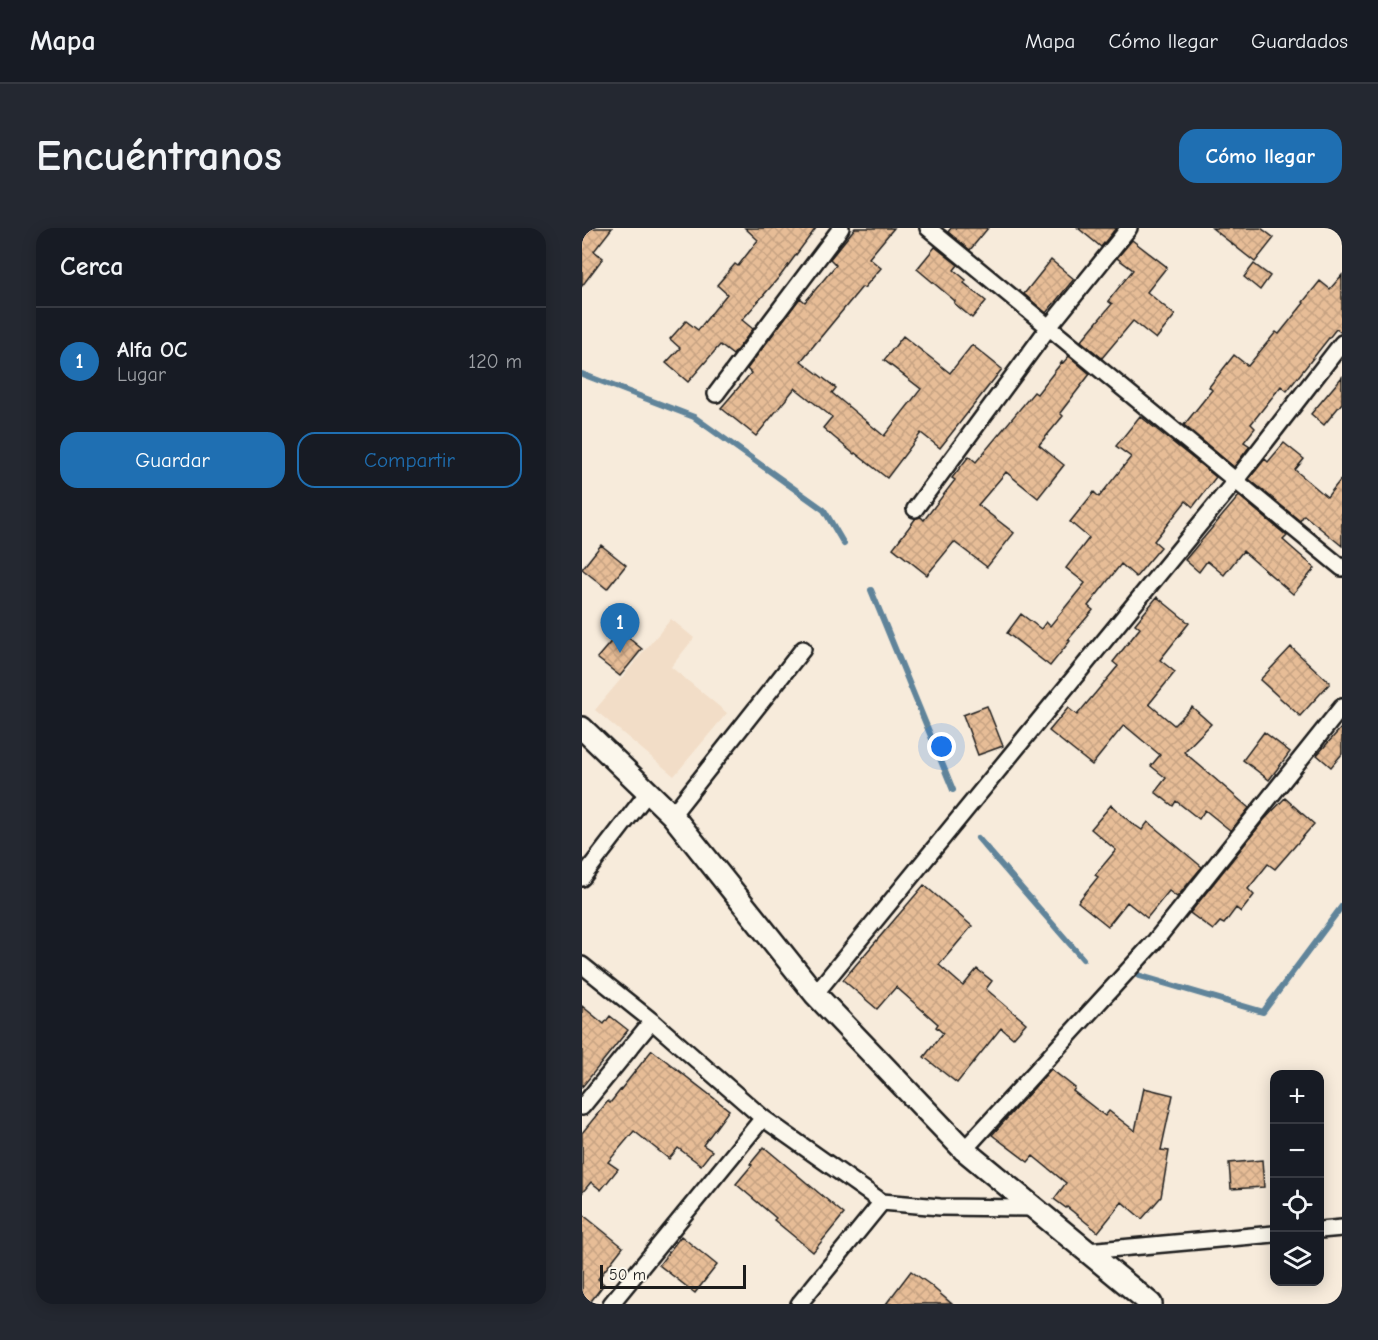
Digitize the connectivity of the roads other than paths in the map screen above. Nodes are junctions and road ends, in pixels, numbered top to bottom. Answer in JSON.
{"nodes":[{"id":1,"x":841,"y":228,"type":"edge"},
{"id":2,"x":928,"y":228,"type":"edge"},
{"id":3,"x":1129,"y":228,"type":"edge"},
{"id":4,"x":1049,"y":327,"type":"junction"},
{"id":5,"x":1342,"y":343,"type":"edge"},
{"id":6,"x":716,"y":394,"type":"dead end"},
{"id":7,"x":1236,"y":480,"type":"junction"},
{"id":8,"x":915,"y":509,"type":"dead end"},
{"id":9,"x":1342,"y":568,"type":"edge"},
{"id":10,"x":803,"y":649,"type":"dead end"},
{"id":11,"x":1342,"y":707,"type":"edge"},
{"id":12,"x":582,"y":728,"type":"edge"},
{"id":13,"x":649,"y":791,"type":"junction"},
{"id":14,"x":672,"y":815,"type":"junction"},
{"id":15,"x":582,"y":878,"type":"edge"},
{"id":16,"x":582,"y":965,"type":"edge"},
{"id":17,"x":815,"y":994,"type":"junction"},
{"id":18,"x":652,"y":1021,"type":"junction"},
{"id":19,"x":582,"y":1107,"type":"edge"},
{"id":20,"x":763,"y":1118,"type":"junction"},
{"id":21,"x":964,"y":1150,"type":"junction"},
{"id":22,"x":882,"y":1202,"type":"junction"},
{"id":23,"x":1035,"y":1208,"type":"junction"},
{"id":24,"x":1342,"y":1228,"type":"edge"},
{"id":25,"x":1324,"y":1230,"type":"edge"},
{"id":26,"x":1270,"y":1234,"type":"edge"},
{"id":27,"x":1087,"y":1251,"type":"junction"},
{"id":28,"x":611,"y":1304,"type":"edge"},
{"id":29,"x":799,"y":1304,"type":"edge"},
{"id":30,"x":1151,"y":1304,"type":"edge"}],
"edges":[{"from":1,"to":6,"type":"street"},
{"from":2,"to":4,"type":"street"},
{"from":3,"to":4,"type":"street"},
{"from":4,"to":7,"type":"street"},
{"from":4,"to":8,"type":"street"},
{"from":5,"to":7,"type":"street"},
{"from":7,"to":9,"type":"street"},
{"from":7,"to":17,"type":"street"},
{"from":10,"to":14,"type":"street"},
{"from":11,"to":21,"type":"street"},
{"from":12,"to":13,"type":"street"},
{"from":13,"to":14,"type":"street"},
{"from":13,"to":15,"type":"street"},
{"from":14,"to":17,"type":"street"},
{"from":16,"to":18,"type":"street"},
{"from":17,"to":21,"type":"street"},
{"from":18,"to":19,"type":"street"},
{"from":18,"to":20,"type":"street"},
{"from":20,"to":22,"type":"street"},
{"from":20,"to":28,"type":"street"},
{"from":21,"to":23,"type":"street"},
{"from":22,"to":23,"type":"street"},
{"from":22,"to":29,"type":"street"},
{"from":23,"to":27,"type":"street"},
{"from":24,"to":25,"type":"street"},
{"from":26,"to":27,"type":"street"},
{"from":27,"to":30,"type":"street"}]}
